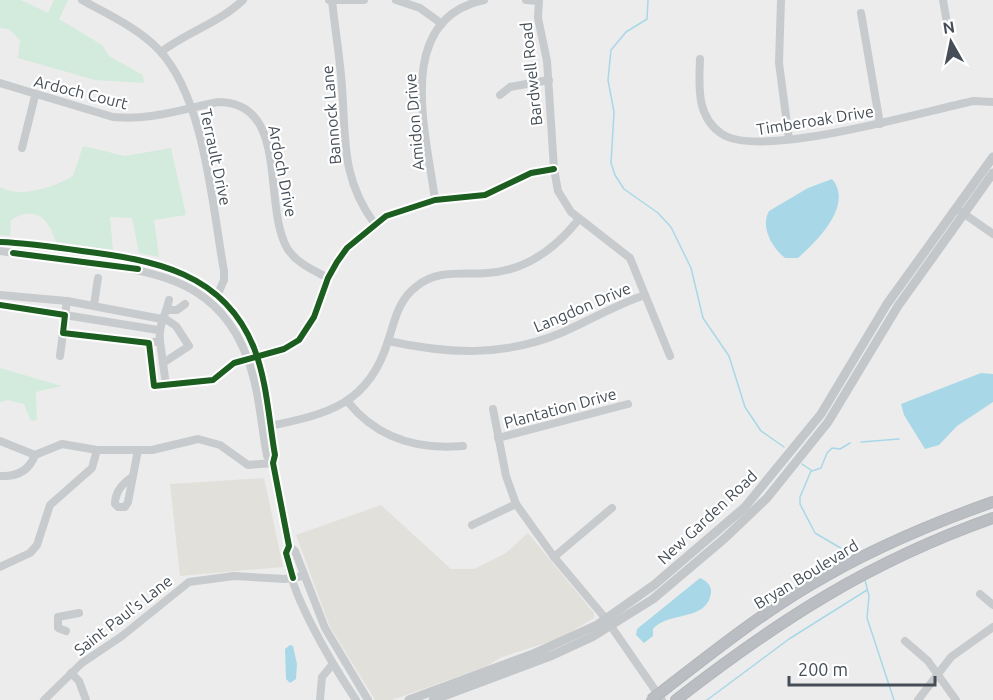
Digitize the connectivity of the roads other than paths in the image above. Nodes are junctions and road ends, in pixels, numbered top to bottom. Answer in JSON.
{"nodes":[{"id":1,"x":82,"y":0,"type":"edge"},
{"id":2,"x":243,"y":0,"type":"edge"},
{"id":3,"x":331,"y":0,"type":"edge"},
{"id":4,"x":364,"y":0,"type":"edge"},
{"id":5,"x":396,"y":0,"type":"edge"},
{"id":6,"x":484,"y":0,"type":"edge"},
{"id":7,"x":526,"y":0,"type":"edge"},
{"id":8,"x":781,"y":0,"type":"edge"},
{"id":9,"x":943,"y":0,"type":"edge"},
{"id":10,"x":539,"y":1,"type":"edge"},
{"id":11,"x":861,"y":13,"type":"dead end"},
{"id":12,"x":947,"y":23,"type":"dead end"},
{"id":13,"x":442,"y":24,"type":"junction"},
{"id":14,"x":160,"y":52,"type":"junction"},
{"id":15,"x":699,"y":59,"type":"dead end"},
{"id":16,"x":549,"y":80,"type":"junction"},
{"id":17,"x":0,"y":83,"type":"edge"},
{"id":18,"x":500,"y":95,"type":"dead end"},
{"id":19,"x":35,"y":96,"type":"junction"},
{"id":20,"x":993,"y":102,"type":"edge"},
{"id":21,"x":192,"y":107,"type":"junction"},
{"id":22,"x":880,"y":124,"type":"junction"},
{"id":23,"x":789,"y":139,"type":"junction"},
{"id":24,"x":22,"y":148,"type":"dead end"},
{"id":25,"x":993,"y":157,"type":"edge"},
{"id":26,"x":554,"y":169,"type":"junction"},
{"id":27,"x":993,"y":173,"type":"edge"},
{"id":28,"x":435,"y":200,"type":"junction"},
{"id":29,"x":961,"y":211,"type":"junction"},
{"id":30,"x":579,"y":219,"type":"junction"},
{"id":31,"x":374,"y":223,"type":"junction"},
{"id":32,"x":993,"y":234,"type":"edge"},
{"id":33,"x":942,"y":237,"type":"junction"},
{"id":34,"x":0,"y":242,"type":"edge"},
{"id":35,"x":0,"y":251,"type":"edge"},
{"id":36,"x":98,"y":278,"type":"dead end"},
{"id":37,"x":328,"y":278,"type":"junction"},
{"id":38,"x":0,"y":295,"type":"edge"},
{"id":39,"x":645,"y":295,"type":"junction"},
{"id":40,"x":217,"y":296,"type":"junction"},
{"id":41,"x":169,"y":300,"type":"dead end"},
{"id":42,"x":67,"y":301,"type":"junction"},
{"id":43,"x":185,"y":304,"type":"dead end"},
{"id":44,"x":0,"y":305,"type":"edge"},
{"id":45,"x":94,"y":305,"type":"junction"},
{"id":46,"x":167,"y":310,"type":"junction"},
{"id":47,"x":147,"y":314,"type":"junction"},
{"id":48,"x":65,"y":315,"type":"junction"},
{"id":49,"x":163,"y":319,"type":"junction"},
{"id":50,"x":146,"y":327,"type":"junction"},
{"id":51,"x":158,"y":330,"type":"junction"},
{"id":52,"x":63,"y":333,"type":"junction"},
{"id":53,"x":866,"y":339,"type":"junction"},
{"id":54,"x":160,"y":341,"type":"junction"},
{"id":55,"x":388,"y":341,"type":"junction"},
{"id":56,"x":148,"y":343,"type":"junction"},
{"id":57,"x":60,"y":356,"type":"dead end"},
{"id":58,"x":257,"y":356,"type":"junction"},
{"id":59,"x":670,"y":356,"type":"dead end"},
{"id":60,"x":248,"y":359,"type":"junction"},
{"id":61,"x":163,"y":363,"type":"junction"},
{"id":62,"x":863,"y":363,"type":"junction"},
{"id":63,"x":851,"y":364,"type":"junction"},
{"id":64,"x":166,"y":385,"type":"junction"},
{"id":65,"x":849,"y":386,"type":"junction"},
{"id":66,"x":836,"y":391,"type":"junction"},
{"id":67,"x":348,"y":402,"type":"junction"},
{"id":68,"x":628,"y":404,"type":"dead end"},
{"id":69,"x":494,"y":409,"type":"dead end"},
{"id":70,"x":833,"y":413,"type":"junction"},
{"id":71,"x":270,"y":426,"type":"junction"},
{"id":72,"x":498,"y":438,"type":"junction"},
{"id":73,"x":0,"y":441,"type":"edge"},
{"id":74,"x":463,"y":446,"type":"dead end"},
{"id":75,"x":97,"y":450,"type":"junction"},
{"id":76,"x":138,"y":450,"type":"junction"},
{"id":77,"x":34,"y":455,"type":"junction"},
{"id":78,"x":273,"y":463,"type":"junction"},
{"id":79,"x":0,"y":476,"type":"edge"},
{"id":80,"x":132,"y":477,"type":"dead end"},
{"id":81,"x":993,"y":502,"type":"edge"},
{"id":82,"x":516,"y":504,"type":"junction"},
{"id":83,"x":612,"y":508,"type":"dead end"},
{"id":84,"x":993,"y":518,"type":"edge"},
{"id":85,"x":472,"y":525,"type":"dead end"},
{"id":86,"x":705,"y":542,"type":"junction"},
{"id":87,"x":289,"y":546,"type":"junction"},
{"id":88,"x":554,"y":557,"type":"junction"},
{"id":89,"x":0,"y":567,"type":"edge"},
{"id":90,"x":689,"y":569,"type":"junction"},
{"id":91,"x":303,"y":576,"type":"junction"},
{"id":92,"x":293,"y":578,"type":"junction"},
{"id":93,"x":980,"y":594,"type":"dead end"},
{"id":94,"x":993,"y":604,"type":"edge"},
{"id":95,"x":304,"y":608,"type":"junction"},
{"id":96,"x":80,"y":613,"type":"dead end"},
{"id":97,"x":318,"y":613,"type":"junction"},
{"id":98,"x":609,"y":623,"type":"junction"},
{"id":99,"x":311,"y":624,"type":"junction"},
{"id":100,"x":993,"y":627,"type":"edge"},
{"id":101,"x":66,"y":631,"type":"dead end"},
{"id":102,"x":905,"y":641,"type":"dead end"},
{"id":103,"x":336,"y":649,"type":"junction"},
{"id":104,"x":332,"y":665,"type":"junction"},
{"id":105,"x":937,"y":672,"type":"junction"},
{"id":106,"x":71,"y":673,"type":"junction"},
{"id":107,"x":676,"y":699,"type":"edge"},
{"id":108,"x":44,"y":700,"type":"edge"},
{"id":109,"x":86,"y":700,"type":"edge"},
{"id":110,"x":320,"y":700,"type":"edge"},
{"id":111,"x":356,"y":700,"type":"edge"},
{"id":112,"x":368,"y":700,"type":"edge"},
{"id":113,"x":409,"y":700,"type":"edge"},
{"id":114,"x":433,"y":700,"type":"edge"},
{"id":115,"x":651,"y":700,"type":"edge"},
{"id":116,"x":662,"y":700,"type":"edge"},
{"id":117,"x":918,"y":700,"type":"edge"},
{"id":118,"x":956,"y":700,"type":"edge"}],
"edges":[{"from":1,"to":14,"type":"street","name":"Terrault Drive"},
{"from":2,"to":14,"type":"street"},
{"from":3,"to":4,"type":"street"},
{"from":3,"to":31,"type":"street","name":"Bannock Lane"},
{"from":5,"to":13,"type":"street"},
{"from":6,"to":13,"type":"street","name":"Amidon Drive"},
{"from":7,"to":10,"type":"street"},
{"from":8,"to":23,"type":"street"},
{"from":9,"to":12,"type":"street"},
{"from":10,"to":16,"type":"street","name":"Bardwell Road"},
{"from":11,"to":22,"type":"street"},
{"from":13,"to":28,"type":"street","name":"Amidon Drive"},
{"from":14,"to":21,"type":"street","name":"Terrault Drive"},
{"from":15,"to":23,"type":"street","name":"Timberoak Drive"},
{"from":16,"to":18,"type":"street"},
{"from":16,"to":26,"type":"street","name":"Bardwell Road"},
{"from":17,"to":19,"type":"street","name":"Ardoch Court"},
{"from":19,"to":21,"type":"street","name":"Ardoch Court"},
{"from":19,"to":24,"type":"street"},
{"from":20,"to":22,"type":"street","name":"Timberoak Drive"},
{"from":21,"to":37,"type":"street","name":"Ardoch Drive"},
{"from":21,"to":40,"type":"street","name":"Terrault Drive"},
{"from":22,"to":23,"type":"street","name":"Timberoak Drive"},
{"from":25,"to":29,"type":"main road","name":"New Garden Road"},
{"from":26,"to":28,"type":"street"},
{"from":26,"to":30,"type":"street","name":"Bardwell Road"},
{"from":27,"to":29,"type":"main road","name":"New Garden Road"},
{"from":28,"to":31,"type":"street"},
{"from":29,"to":32,"type":"street"},
{"from":29,"to":33,"type":"main road","name":"New Garden Road"},
{"from":30,"to":39,"type":"street","name":"Bardwell Road"},
{"from":30,"to":55,"type":"street"},
{"from":31,"to":37,"type":"street"},
{"from":33,"to":53,"type":"main road","name":"New Garden Road"},
{"from":33,"to":62,"type":"main road","name":"New Garden Road"},
{"from":34,"to":40,"type":"street"},
{"from":35,"to":60,"type":"street"},
{"from":36,"to":45,"type":"street"},
{"from":37,"to":58,"type":"street"},
{"from":38,"to":42,"type":"street"},
{"from":39,"to":55,"type":"street","name":"Langdon Drive"},
{"from":39,"to":59,"type":"street","name":"Bardwell Road"},
{"from":40,"to":58,"type":"street"},
{"from":41,"to":46,"type":"street"},
{"from":42,"to":45,"type":"street"},
{"from":42,"to":48,"type":"street"},
{"from":43,"to":46,"type":"street"},
{"from":44,"to":48,"type":"street"},
{"from":45,"to":47,"type":"street"},
{"from":46,"to":49,"type":"street"},
{"from":47,"to":49,"type":"street"},
{"from":47,"to":50,"type":"street"},
{"from":48,"to":50,"type":"street"},
{"from":48,"to":52,"type":"street"},
{"from":49,"to":51,"type":"street"},
{"from":49,"to":61,"type":"street"},
{"from":50,"to":51,"type":"street"},
{"from":51,"to":54,"type":"street"},
{"from":52,"to":56,"type":"street"},
{"from":52,"to":57,"type":"street"},
{"from":53,"to":62,"type":"main road"},
{"from":53,"to":63,"type":"main road","name":"New Garden Road"},
{"from":54,"to":56,"type":"street"},
{"from":54,"to":61,"type":"street"},
{"from":55,"to":67,"type":"street"},
{"from":56,"to":64,"type":"street"},
{"from":58,"to":60,"type":"street"},
{"from":58,"to":71,"type":"street"},
{"from":60,"to":64,"type":"street"},
{"from":60,"to":78,"type":"street"},
{"from":61,"to":64,"type":"street"},
{"from":62,"to":65,"type":"main road","name":"New Garden Road"},
{"from":63,"to":65,"type":"main road"},
{"from":63,"to":66,"type":"main road","name":"New Garden Road"},
{"from":65,"to":70,"type":"main road","name":"New Garden Road"},
{"from":66,"to":70,"type":"main road"},
{"from":66,"to":86,"type":"main road","name":"New Garden Road"},
{"from":67,"to":71,"type":"street"},
{"from":67,"to":74,"type":"street"},
{"from":68,"to":72,"type":"street","name":"Plantation Drive"},
{"from":69,"to":72,"type":"street"},
{"from":70,"to":90,"type":"main road","name":"New Garden Road"},
{"from":71,"to":78,"type":"street"},
{"from":72,"to":82,"type":"street"},
{"from":73,"to":77,"type":"street"},
{"from":75,"to":76,"type":"street"},
{"from":75,"to":77,"type":"street"},
{"from":75,"to":89,"type":"street"},
{"from":76,"to":78,"type":"street"},
{"from":76,"to":80,"type":"street"},
{"from":77,"to":79,"type":"street"},
{"from":78,"to":87,"type":"street"},
{"from":81,"to":115,"type":"highway","name":"Bryan Boulevard","bridge":true},
{"from":82,"to":85,"type":"street"},
{"from":82,"to":88,"type":"street"},
{"from":83,"to":88,"type":"street"},
{"from":84,"to":107,"type":"highway","name":"Bryan Boulevard"},
{"from":86,"to":90,"type":"main road"},
{"from":86,"to":98,"type":"main road","name":"New Garden Road"},
{"from":87,"to":91,"type":"street"},
{"from":87,"to":92,"type":"street"},
{"from":88,"to":98,"type":"street"},
{"from":90,"to":98,"type":"main road","name":"New Garden Road"},
{"from":91,"to":92,"type":"street","name":"Saint Paul's Lane"},
{"from":91,"to":97,"type":"street"},
{"from":92,"to":95,"type":"street"},
{"from":92,"to":106,"type":"street","name":"Saint Paul's Lane"},
{"from":93,"to":94,"type":"street"},
{"from":95,"to":97,"type":"street"},
{"from":95,"to":99,"type":"street"},
{"from":96,"to":101,"type":"street"},
{"from":97,"to":103,"type":"street"},
{"from":98,"to":113,"type":"main road","name":"New Garden Road"},
{"from":98,"to":114,"type":"main road","name":"New Garden Road"},
{"from":98,"to":116,"type":"street"},
{"from":99,"to":103,"type":"street"},
{"from":99,"to":104,"type":"street"},
{"from":100,"to":105,"type":"street"},
{"from":102,"to":105,"type":"street"},
{"from":103,"to":112,"type":"street"},
{"from":104,"to":110,"type":"street"},
{"from":104,"to":111,"type":"street"},
{"from":105,"to":117,"type":"street"},
{"from":105,"to":118,"type":"street"},
{"from":106,"to":108,"type":"street","name":"Saint Paul's Lane"},
{"from":106,"to":109,"type":"street"}]}
